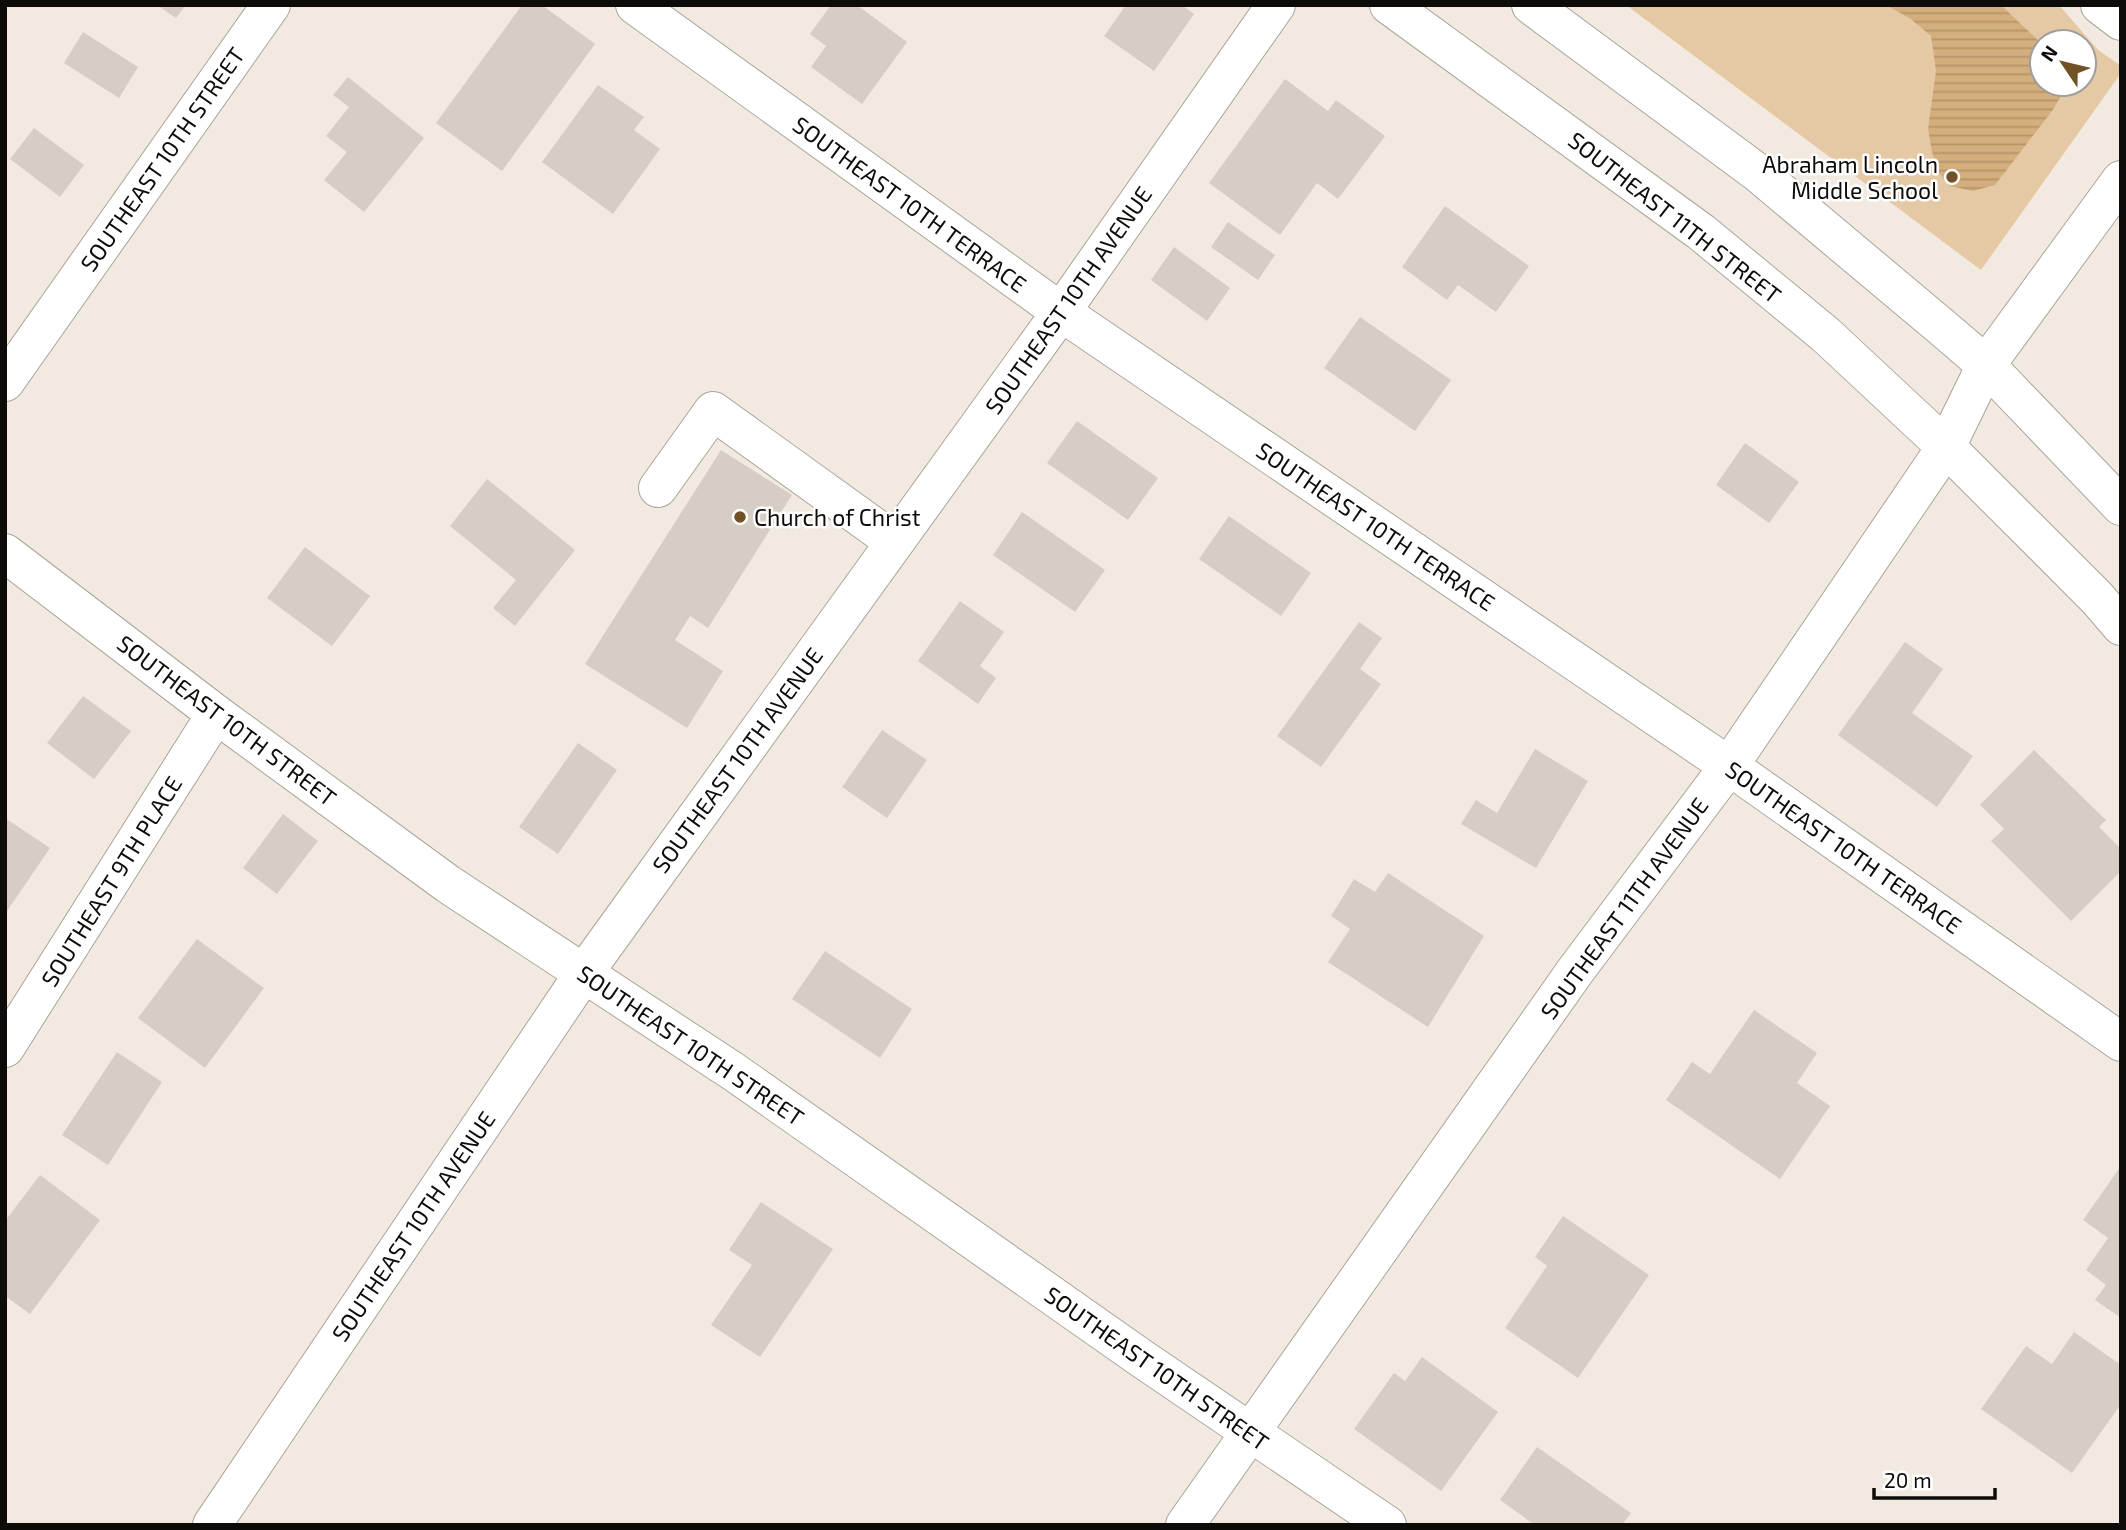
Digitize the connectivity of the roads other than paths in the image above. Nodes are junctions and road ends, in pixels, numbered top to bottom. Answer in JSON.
{"nodes":[{"id":1,"x":271,"y":5,"type":"edge"},
{"id":2,"x":635,"y":5,"type":"edge"},
{"id":3,"x":1276,"y":5,"type":"edge"},
{"id":4,"x":1389,"y":5,"type":"edge"},
{"id":5,"x":1531,"y":5,"type":"edge"},
{"id":6,"x":2100,"y":5,"type":"edge"},
{"id":7,"x":2121,"y":21,"type":"edge"},
{"id":8,"x":2121,"y":180,"type":"edge"},
{"id":9,"x":1061,"y":312,"type":"junction"},
{"id":10,"x":1986,"y":365,"type":"junction"},
{"id":11,"x":5,"y":382,"type":"edge"},
{"id":12,"x":1946,"y":447,"type":"junction"},
{"id":13,"x":658,"y":488,"type":"dead end"},
{"id":14,"x":2121,"y":506,"type":"edge"},
{"id":15,"x":895,"y":542,"type":"junction"},
{"id":16,"x":5,"y":553,"type":"edge"},
{"id":17,"x":2121,"y":626,"type":"edge"},
{"id":18,"x":216,"y":714,"type":"junction"},
{"id":19,"x":1729,"y":766,"type":"junction"},
{"id":20,"x":584,"y":973,"type":"junction"},
{"id":21,"x":2121,"y":1042,"type":"edge"},
{"id":22,"x":5,"y":1048,"type":"edge"},
{"id":23,"x":1249,"y":1432,"type":"junction"},
{"id":24,"x":212,"y":1525,"type":"edge"},
{"id":25,"x":1185,"y":1525,"type":"edge"},
{"id":26,"x":1387,"y":1525,"type":"edge"}],
"edges":[{"from":1,"to":11,"type":"main road","name":"SOUTHEAST 10TH STREET"},
{"from":2,"to":9,"type":"main road","name":"SOUTHEAST 10TH TERRACE"},
{"from":3,"to":9,"type":"main road","name":"SOUTHEAST 10TH AVENUE"},
{"from":4,"to":12,"type":"main road","name":"SOUTHEAST 11TH STREET"},
{"from":5,"to":10,"type":"main road"},
{"from":6,"to":7,"type":"main road"},
{"from":8,"to":10,"type":"main road","name":"SOUTHEAST 11TH AVENUE"},
{"from":9,"to":15,"type":"main road","name":"SOUTHEAST 10TH AVENUE"},
{"from":9,"to":19,"type":"main road","name":"SOUTHEAST 10TH TERRACE"},
{"from":10,"to":12,"type":"main road","name":"SOUTHEAST 11TH AVENUE"},
{"from":10,"to":14,"type":"main road"},
{"from":12,"to":17,"type":"main road","name":"SOUTHEAST 11TH STREET"},
{"from":12,"to":19,"type":"main road","name":"SOUTHEAST 11TH AVENUE"},
{"from":13,"to":15,"type":"main road"},
{"from":15,"to":20,"type":"main road","name":"SOUTHEAST 10TH AVENUE"},
{"from":16,"to":18,"type":"main road","name":"SOUTHEAST 10TH STREET"},
{"from":18,"to":20,"type":"main road","name":"SOUTHEAST 10TH STREET"},
{"from":18,"to":22,"type":"main road","name":"SOUTHEAST 9TH PLACE"},
{"from":19,"to":21,"type":"main road","name":"SOUTHEAST 10TH TERRACE"},
{"from":19,"to":23,"type":"main road","name":"SOUTHEAST 11TH AVENUE"},
{"from":20,"to":23,"type":"main road","name":"SOUTHEAST 10TH STREET"},
{"from":20,"to":24,"type":"main road","name":"SOUTHEAST 10TH AVENUE"},
{"from":23,"to":25,"type":"main road","name":"SOUTHEAST 11TH AVENUE"},
{"from":23,"to":26,"type":"main road","name":"SOUTHEAST 10TH STREET"}]}
